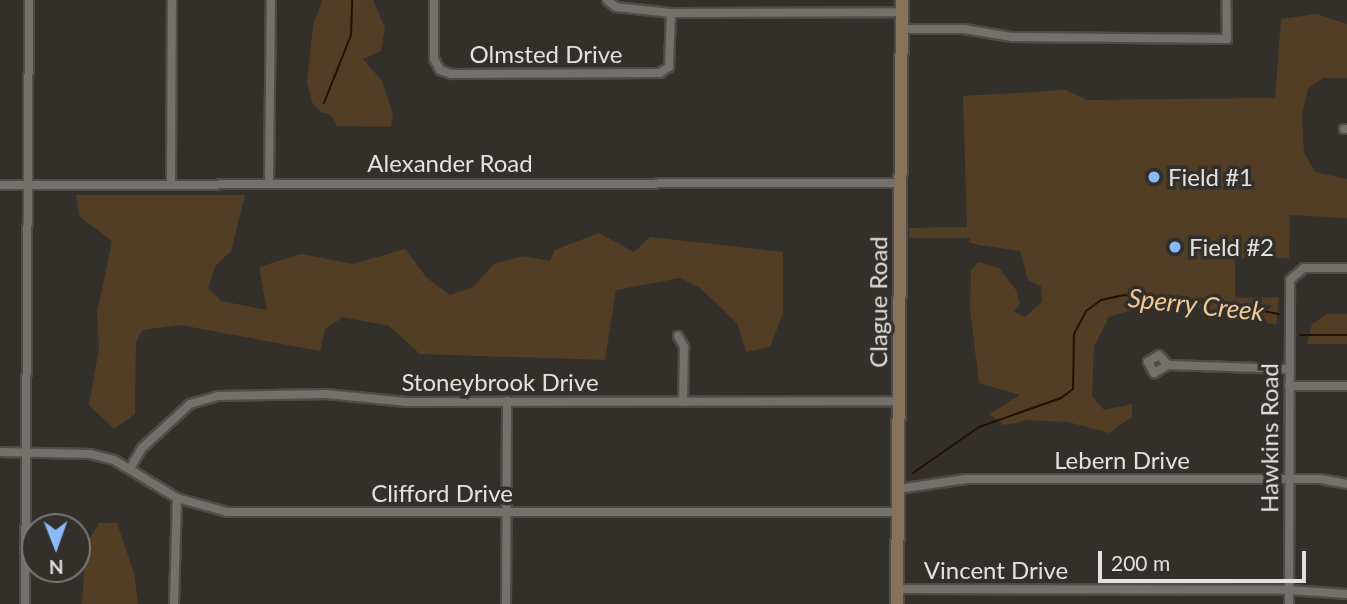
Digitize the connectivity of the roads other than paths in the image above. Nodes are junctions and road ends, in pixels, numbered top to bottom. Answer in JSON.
{"nodes":[{"id":1,"x":29,"y":0,"type":"edge"},
{"id":2,"x":172,"y":0,"type":"edge"},
{"id":3,"x":271,"y":0,"type":"edge"},
{"id":4,"x":434,"y":0,"type":"edge"},
{"id":5,"x":607,"y":0,"type":"edge"},
{"id":6,"x":1226,"y":0,"type":"edge"},
{"id":7,"x":902,"y":6,"type":"edge"},
{"id":8,"x":671,"y":13,"type":"junction"},
{"id":9,"x":902,"y":29,"type":"junction"},
{"id":10,"x":270,"y":182,"type":"junction"},
{"id":11,"x":171,"y":183,"type":"junction"},
{"id":12,"x":899,"y":183,"type":"junction"},
{"id":13,"x":0,"y":186,"type":"edge"},
{"id":14,"x":28,"y":186,"type":"junction"},
{"id":15,"x":1347,"y":268,"type":"edge"},
{"id":16,"x":678,"y":336,"type":"dead end"},
{"id":17,"x":1168,"y":365,"type":"dead end"},
{"id":18,"x":1289,"y":369,"type":"junction"},
{"id":19,"x":1289,"y":386,"type":"junction"},
{"id":20,"x":1347,"y":386,"type":"edge"},
{"id":21,"x":507,"y":401,"type":"junction"},
{"id":22,"x":899,"y":401,"type":"junction"},
{"id":23,"x":683,"y":402,"type":"junction"},
{"id":24,"x":0,"y":452,"type":"edge"},
{"id":25,"x":26,"y":452,"type":"junction"},
{"id":26,"x":131,"y":467,"type":"junction"},
{"id":27,"x":1288,"y":478,"type":"junction"},
{"id":28,"x":1347,"y":484,"type":"edge"},
{"id":29,"x":898,"y":489,"type":"junction"},
{"id":30,"x":177,"y":498,"type":"junction"},
{"id":31,"x":897,"y":512,"type":"junction"},
{"id":32,"x":507,"y":513,"type":"junction"},
{"id":33,"x":897,"y":589,"type":"junction"},
{"id":34,"x":1289,"y":590,"type":"junction"},
{"id":35,"x":1347,"y":594,"type":"edge"},
{"id":36,"x":25,"y":604,"type":"edge"},
{"id":37,"x":174,"y":604,"type":"edge"},
{"id":38,"x":506,"y":604,"type":"edge"},
{"id":39,"x":897,"y":604,"type":"edge"},
{"id":40,"x":1289,"y":604,"type":"edge"}],
"edges":[{"from":1,"to":14,"type":"street"},
{"from":2,"to":11,"type":"street"},
{"from":3,"to":10,"type":"street"},
{"from":4,"to":8,"type":"street","name":"Olmsted Drive"},
{"from":5,"to":8,"type":"street"},
{"from":6,"to":9,"type":"street"},
{"from":7,"to":8,"type":"street"},
{"from":7,"to":9,"type":"main road","name":"Clague Road"},
{"from":9,"to":12,"type":"main road","name":"Clague Road"},
{"from":10,"to":11,"type":"street","name":"Alexander Road"},
{"from":10,"to":12,"type":"street","name":"Alexander Road"},
{"from":11,"to":14,"type":"street","name":"Alexander Road"},
{"from":12,"to":22,"type":"main road","name":"Clague Road"},
{"from":13,"to":14,"type":"street","name":"Alexander Road"},
{"from":14,"to":25,"type":"street"},
{"from":15,"to":18,"type":"street","name":"Hawkins Road"},
{"from":16,"to":23,"type":"street"},
{"from":17,"to":18,"type":"street"},
{"from":18,"to":19,"type":"street","name":"Hawkins Road"},
{"from":19,"to":20,"type":"street"},
{"from":19,"to":27,"type":"street","name":"Hawkins Road"},
{"from":21,"to":23,"type":"street","name":"Stoneybrook Drive"},
{"from":21,"to":26,"type":"street","name":"Stoneybrook Drive"},
{"from":21,"to":32,"type":"street"},
{"from":22,"to":23,"type":"street","name":"Stoneybrook Drive"},
{"from":22,"to":29,"type":"main road","name":"Clague Road"},
{"from":24,"to":25,"type":"street","name":"Clifford Drive"},
{"from":25,"to":26,"type":"street","name":"Clifford Drive"},
{"from":25,"to":36,"type":"street"},
{"from":26,"to":30,"type":"street","name":"Clifford Drive"},
{"from":27,"to":28,"type":"street","name":"Lebern Drive"},
{"from":27,"to":29,"type":"street","name":"Lebern Drive"},
{"from":27,"to":34,"type":"street","name":"Hawkins Road"},
{"from":29,"to":31,"type":"main road","name":"Clague Road"},
{"from":30,"to":32,"type":"street","name":"Clifford Drive"},
{"from":30,"to":37,"type":"street"},
{"from":31,"to":32,"type":"street","name":"Clifford Drive"},
{"from":31,"to":33,"type":"main road","name":"Clague Road"},
{"from":32,"to":38,"type":"street"},
{"from":33,"to":34,"type":"street","name":"Vincent Drive"},
{"from":33,"to":39,"type":"main road","name":"Clague Road"},
{"from":34,"to":35,"type":"street","name":"Vincent Drive"},
{"from":34,"to":40,"type":"street","name":"Hawkins Road"}]}
